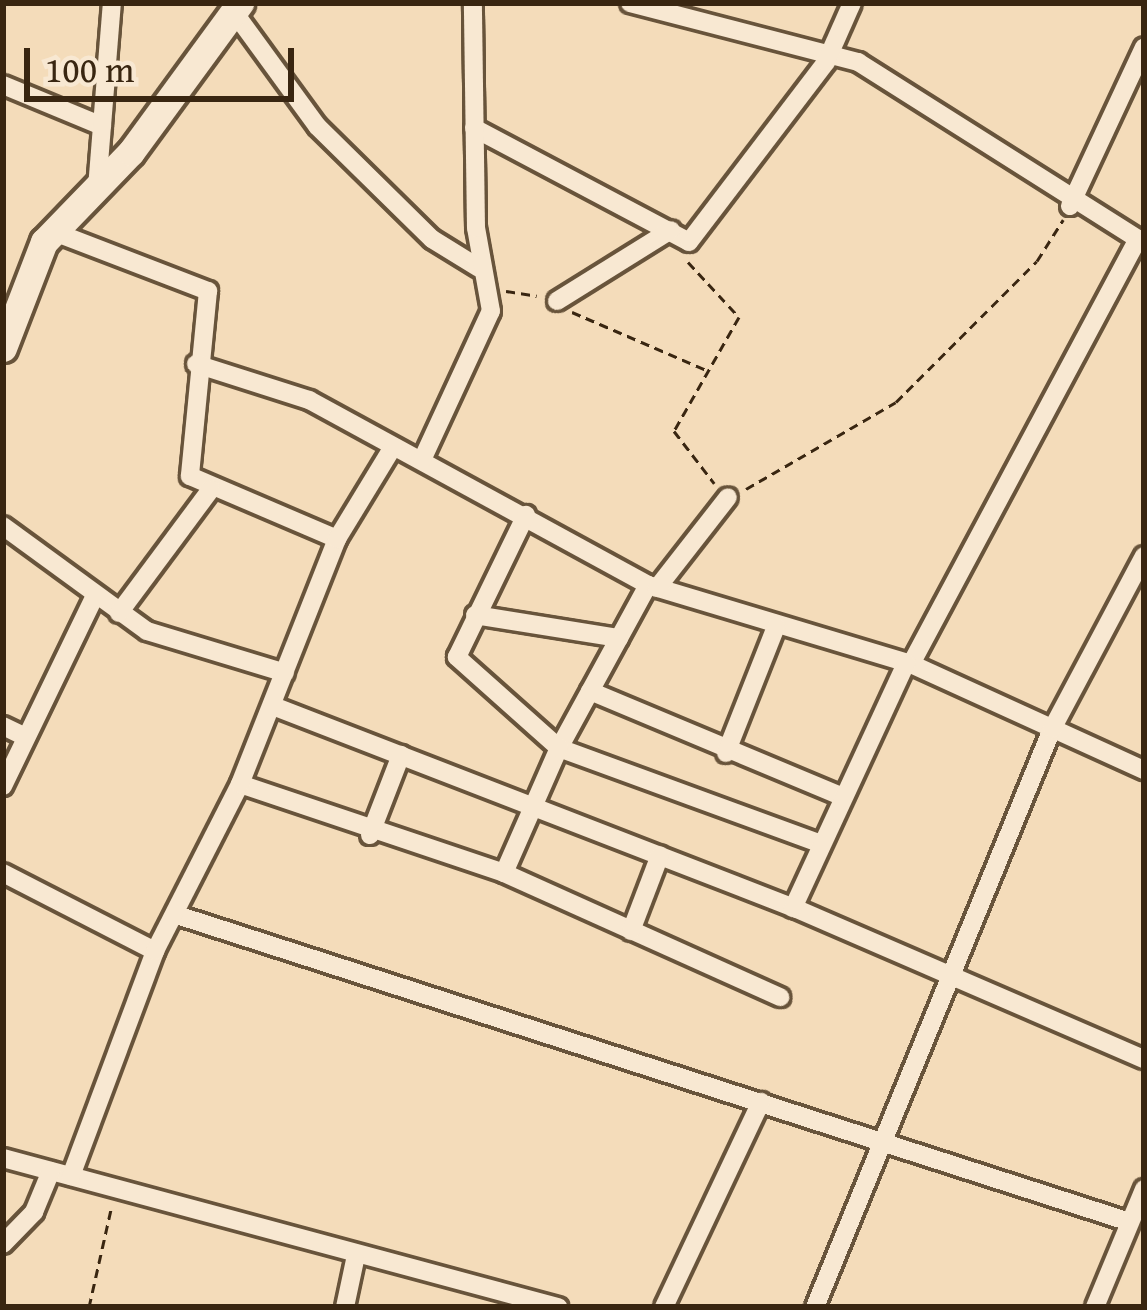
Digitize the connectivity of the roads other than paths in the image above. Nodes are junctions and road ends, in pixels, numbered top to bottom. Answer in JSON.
{"nodes":[{"id":1,"x":112,"y":3,"type":"edge"},
{"id":2,"x":472,"y":3,"type":"edge"},
{"id":3,"x":630,"y":3,"type":"edge"},
{"id":4,"x":852,"y":3,"type":"edge"},
{"id":5,"x":237,"y":6,"type":"edge"},
{"id":6,"x":1144,"y":47,"type":"edge"},
{"id":7,"x":831,"y":50,"type":"junction"},
{"id":8,"x":3,"y":85,"type":"edge"},
{"id":9,"x":102,"y":126,"type":"junction"},
{"id":10,"x":474,"y":128,"type":"junction"},
{"id":11,"x":98,"y":188,"type":"junction"},
{"id":12,"x":1070,"y":206,"type":"junction"},
{"id":13,"x":671,"y":230,"type":"junction"},
{"id":14,"x":57,"y":233,"type":"junction"},
{"id":15,"x":1141,"y":241,"type":"edge"},
{"id":16,"x":479,"y":268,"type":"junction"},
{"id":17,"x":557,"y":301,"type":"road end"},
{"id":18,"x":3,"y":348,"type":"edge"},
{"id":19,"x":196,"y":364,"type":"junction"},
{"id":20,"x":393,"y":447,"type":"junction"},
{"id":21,"x":422,"y":460,"type":"junction"},
{"id":22,"x":211,"y":489,"type":"junction"},
{"id":23,"x":728,"y":497,"type":"road end"},
{"id":24,"x":526,"y":515,"type":"junction"},
{"id":25,"x":3,"y":526,"type":"edge"},
{"id":26,"x":337,"y":539,"type":"junction"},
{"id":27,"x":1144,"y":556,"type":"edge"},
{"id":28,"x":653,"y":587,"type":"junction"},
{"id":29,"x":95,"y":596,"type":"junction"},
{"id":30,"x":119,"y":613,"type":"junction"},
{"id":31,"x":475,"y":615,"type":"junction"},
{"id":32,"x":776,"y":628,"type":"junction"},
{"id":33,"x":619,"y":638,"type":"junction"},
{"id":34,"x":909,"y":664,"type":"junction"},
{"id":35,"x":285,"y":673,"type":"junction"},
{"id":36,"x":590,"y":691,"type":"junction"},
{"id":37,"x":273,"y":706,"type":"junction"},
{"id":38,"x":3,"y":726,"type":"edge"},
{"id":39,"x":1052,"y":729,"type":"junction"},
{"id":40,"x":26,"y":737,"type":"junction"},
{"id":41,"x":560,"y":748,"type":"junction"},
{"id":42,"x":726,"y":752,"type":"junction"},
{"id":43,"x":401,"y":754,"type":"junction"},
{"id":44,"x":1144,"y":770,"type":"edge"},
{"id":45,"x":240,"y":784,"type":"junction"},
{"id":46,"x":3,"y":786,"type":"edge"},
{"id":47,"x":838,"y":795,"type":"junction"},
{"id":48,"x":532,"y":807,"type":"junction"},
{"id":49,"x":370,"y":835,"type":"junction"},
{"id":50,"x":816,"y":842,"type":"junction"},
{"id":51,"x":660,"y":855,"type":"junction"},
{"id":52,"x":3,"y":872,"type":"edge"},
{"id":53,"x":503,"y":873,"type":"junction"},
{"id":54,"x":793,"y":908,"type":"junction"},
{"id":55,"x":177,"y":915,"type":"junction"},
{"id":56,"x":631,"y":931,"type":"junction"},
{"id":57,"x":155,"y":951,"type":"junction"},
{"id":58,"x":953,"y":973,"type":"junction"},
{"id":59,"x":780,"y":997,"type":"dead end"},
{"id":60,"x":1144,"y":1059,"type":"edge"},
{"id":61,"x":761,"y":1102,"type":"junction"},
{"id":62,"x":885,"y":1144,"type":"junction"},
{"id":63,"x":3,"y":1158,"type":"edge"},
{"id":64,"x":51,"y":1171,"type":"junction"},
{"id":65,"x":71,"y":1176,"type":"junction"},
{"id":66,"x":1144,"y":1189,"type":"edge"},
{"id":67,"x":1130,"y":1222,"type":"junction"},
{"id":68,"x":3,"y":1244,"type":"edge"},
{"id":69,"x":355,"y":1260,"type":"junction"},
{"id":70,"x":345,"y":1307,"type":"edge"},
{"id":71,"x":558,"y":1307,"type":"edge"},
{"id":72,"x":664,"y":1307,"type":"edge"},
{"id":73,"x":815,"y":1307,"type":"edge"},
{"id":74,"x":1095,"y":1307,"type":"edge"}],
"edges":[{"from":1,"to":9,"type":"street"},
{"from":2,"to":10,"type":"street"},
{"from":3,"to":7,"type":"street"},
{"from":4,"to":7,"type":"street"},
{"from":5,"to":11,"type":"main road"},
{"from":5,"to":16,"type":"street"},
{"from":6,"to":12,"type":"street"},
{"from":7,"to":12,"type":"street"},
{"from":7,"to":13,"type":"street"},
{"from":8,"to":9,"type":"street"},
{"from":9,"to":11,"type":"street"},
{"from":10,"to":13,"type":"street"},
{"from":10,"to":16,"type":"street"},
{"from":11,"to":14,"type":"main road"},
{"from":12,"to":15,"type":"street"},
{"from":13,"to":17,"type":"street"},
{"from":14,"to":18,"type":"main road"},
{"from":14,"to":19,"type":"street"},
{"from":15,"to":34,"type":"street"},
{"from":16,"to":21,"type":"street"},
{"from":19,"to":20,"type":"street"},
{"from":19,"to":22,"type":"street"},
{"from":20,"to":21,"type":"street"},
{"from":20,"to":26,"type":"street"},
{"from":21,"to":24,"type":"street"},
{"from":22,"to":26,"type":"street"},
{"from":22,"to":30,"type":"street"},
{"from":23,"to":28,"type":"street"},
{"from":24,"to":28,"type":"street"},
{"from":24,"to":31,"type":"street"},
{"from":25,"to":29,"type":"street"},
{"from":26,"to":35,"type":"street"},
{"from":27,"to":39,"type":"street"},
{"from":28,"to":32,"type":"street"},
{"from":28,"to":33,"type":"street"},
{"from":29,"to":30,"type":"street"},
{"from":29,"to":40,"type":"street"},
{"from":30,"to":35,"type":"street"},
{"from":31,"to":33,"type":"street"},
{"from":31,"to":41,"type":"street"},
{"from":32,"to":34,"type":"street"},
{"from":32,"to":42,"type":"street"},
{"from":33,"to":36,"type":"street"},
{"from":34,"to":39,"type":"street"},
{"from":34,"to":47,"type":"street"},
{"from":35,"to":37,"type":"street"},
{"from":36,"to":41,"type":"street"},
{"from":36,"to":42,"type":"street"},
{"from":37,"to":43,"type":"street"},
{"from":37,"to":45,"type":"street"},
{"from":38,"to":40,"type":"street"},
{"from":39,"to":44,"type":"street"},
{"from":39,"to":58,"type":"street"},
{"from":40,"to":46,"type":"street"},
{"from":41,"to":48,"type":"street"},
{"from":41,"to":50,"type":"street"},
{"from":42,"to":47,"type":"street"},
{"from":43,"to":48,"type":"street"},
{"from":43,"to":49,"type":"street"},
{"from":45,"to":49,"type":"street"},
{"from":45,"to":55,"type":"street"},
{"from":47,"to":50,"type":"street"},
{"from":48,"to":51,"type":"street"},
{"from":48,"to":53,"type":"street"},
{"from":49,"to":53,"type":"street"},
{"from":50,"to":54,"type":"street"},
{"from":51,"to":54,"type":"street"},
{"from":51,"to":56,"type":"street"},
{"from":52,"to":57,"type":"street"},
{"from":53,"to":56,"type":"street"},
{"from":54,"to":58,"type":"street"},
{"from":55,"to":57,"type":"street"},
{"from":55,"to":61,"type":"street"},
{"from":56,"to":59,"type":"street"},
{"from":57,"to":65,"type":"street"},
{"from":58,"to":60,"type":"street"},
{"from":58,"to":62,"type":"street"},
{"from":61,"to":62,"type":"street"},
{"from":61,"to":72,"type":"street"},
{"from":62,"to":67,"type":"street"},
{"from":62,"to":73,"type":"street"},
{"from":63,"to":64,"type":"street"},
{"from":64,"to":65,"type":"street"},
{"from":64,"to":68,"type":"street"},
{"from":65,"to":69,"type":"street"},
{"from":66,"to":67,"type":"street"},
{"from":67,"to":74,"type":"street"},
{"from":69,"to":70,"type":"street"},
{"from":69,"to":71,"type":"street"}]}
